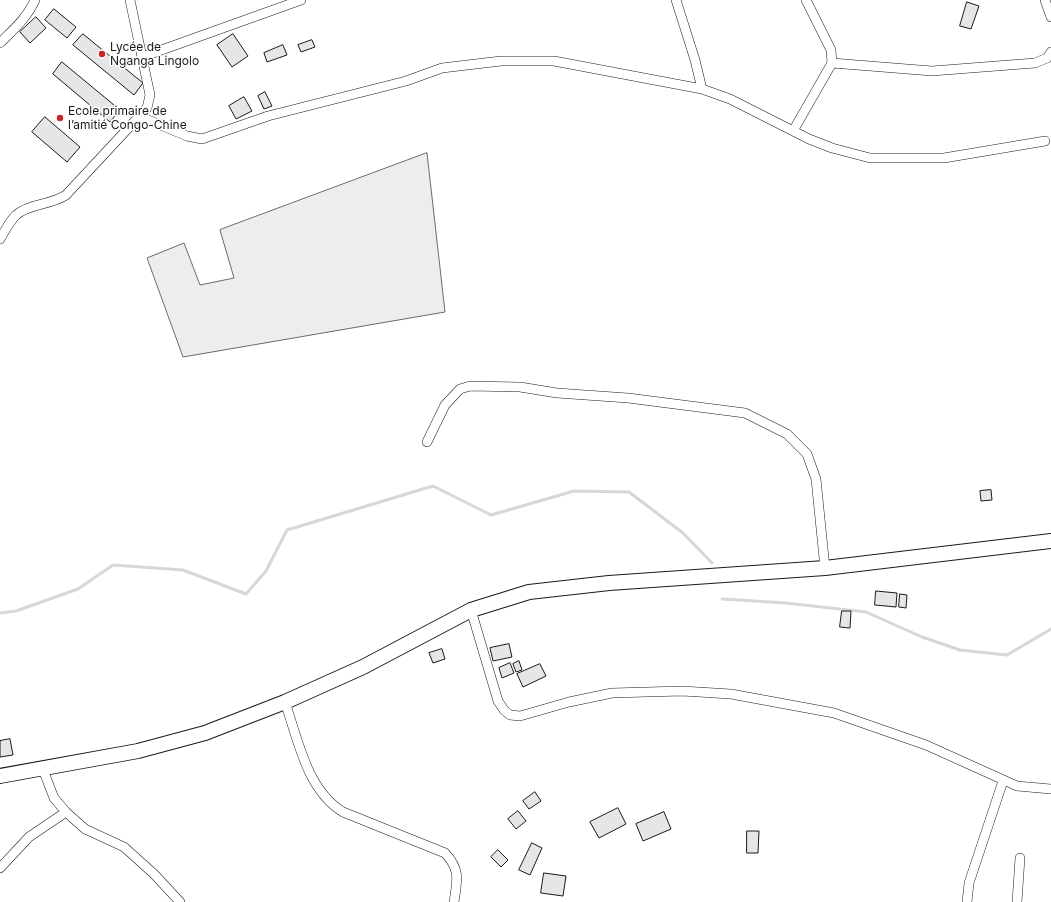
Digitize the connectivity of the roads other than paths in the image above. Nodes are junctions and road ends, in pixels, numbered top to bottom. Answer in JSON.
{"nodes":[{"id":1,"x":35,"y":0,"type":"edge"},
{"id":2,"x":130,"y":0,"type":"edge"},
{"id":3,"x":301,"y":0,"type":"edge"},
{"id":4,"x":676,"y":0,"type":"edge"},
{"id":5,"x":806,"y":0,"type":"edge"},
{"id":6,"x":1045,"y":0,"type":"edge"},
{"id":7,"x":1051,"y":17,"type":"edge"},
{"id":8,"x":0,"y":42,"type":"edge"},
{"id":9,"x":1051,"y":52,"type":"edge"},
{"id":10,"x":142,"y":57,"type":"junction"},
{"id":11,"x":832,"y":63,"type":"junction"},
{"id":12,"x":702,"y":89,"type":"junction"},
{"id":13,"x":141,"y":117,"type":"junction"},
{"id":14,"x":793,"y":131,"type":"junction"},
{"id":15,"x":1045,"y":141,"type":"dead end"},
{"id":16,"x":0,"y":239,"type":"edge"},
{"id":17,"x":428,"y":442,"type":"dead end"},
{"id":18,"x":1051,"y":541,"type":"edge"},
{"id":19,"x":824,"y":568,"type":"junction"},
{"id":20,"x":470,"y":610,"type":"junction"},
{"id":21,"x":285,"y":702,"type":"junction"},
{"id":22,"x":42,"y":767,"type":"junction"},
{"id":23,"x":0,"y":776,"type":"edge"},
{"id":24,"x":1004,"y":781,"type":"junction"},
{"id":25,"x":1051,"y":790,"type":"edge"},
{"id":26,"x":66,"y":812,"type":"junction"},
{"id":27,"x":1020,"y":858,"type":"dead end"},
{"id":28,"x":0,"y":868,"type":"edge"},
{"id":29,"x":180,"y":902,"type":"edge"},
{"id":30,"x":454,"y":902,"type":"edge"},
{"id":31,"x":967,"y":902,"type":"edge"},
{"id":32,"x":1017,"y":902,"type":"edge"}],
"edges":[{"from":1,"to":8,"type":"street"},
{"from":2,"to":10,"type":"street"},
{"from":3,"to":10,"type":"street"},
{"from":4,"to":12,"type":"street"},
{"from":5,"to":11,"type":"street"},
{"from":6,"to":7,"type":"street"},
{"from":9,"to":11,"type":"street"},
{"from":10,"to":13,"type":"street"},
{"from":11,"to":14,"type":"street"},
{"from":12,"to":13,"type":"street"},
{"from":12,"to":14,"type":"street"},
{"from":13,"to":16,"type":"street"},
{"from":14,"to":15,"type":"street"},
{"from":17,"to":19,"type":"street"},
{"from":18,"to":19,"type":"main road"},
{"from":19,"to":20,"type":"main road"},
{"from":20,"to":21,"type":"main road"},
{"from":20,"to":24,"type":"street"},
{"from":21,"to":22,"type":"main road"},
{"from":21,"to":30,"type":"street"},
{"from":22,"to":23,"type":"main road"},
{"from":22,"to":26,"type":"street"},
{"from":24,"to":25,"type":"street"},
{"from":24,"to":31,"type":"street"},
{"from":26,"to":28,"type":"street"},
{"from":26,"to":29,"type":"street"},
{"from":27,"to":32,"type":"street"}]}
